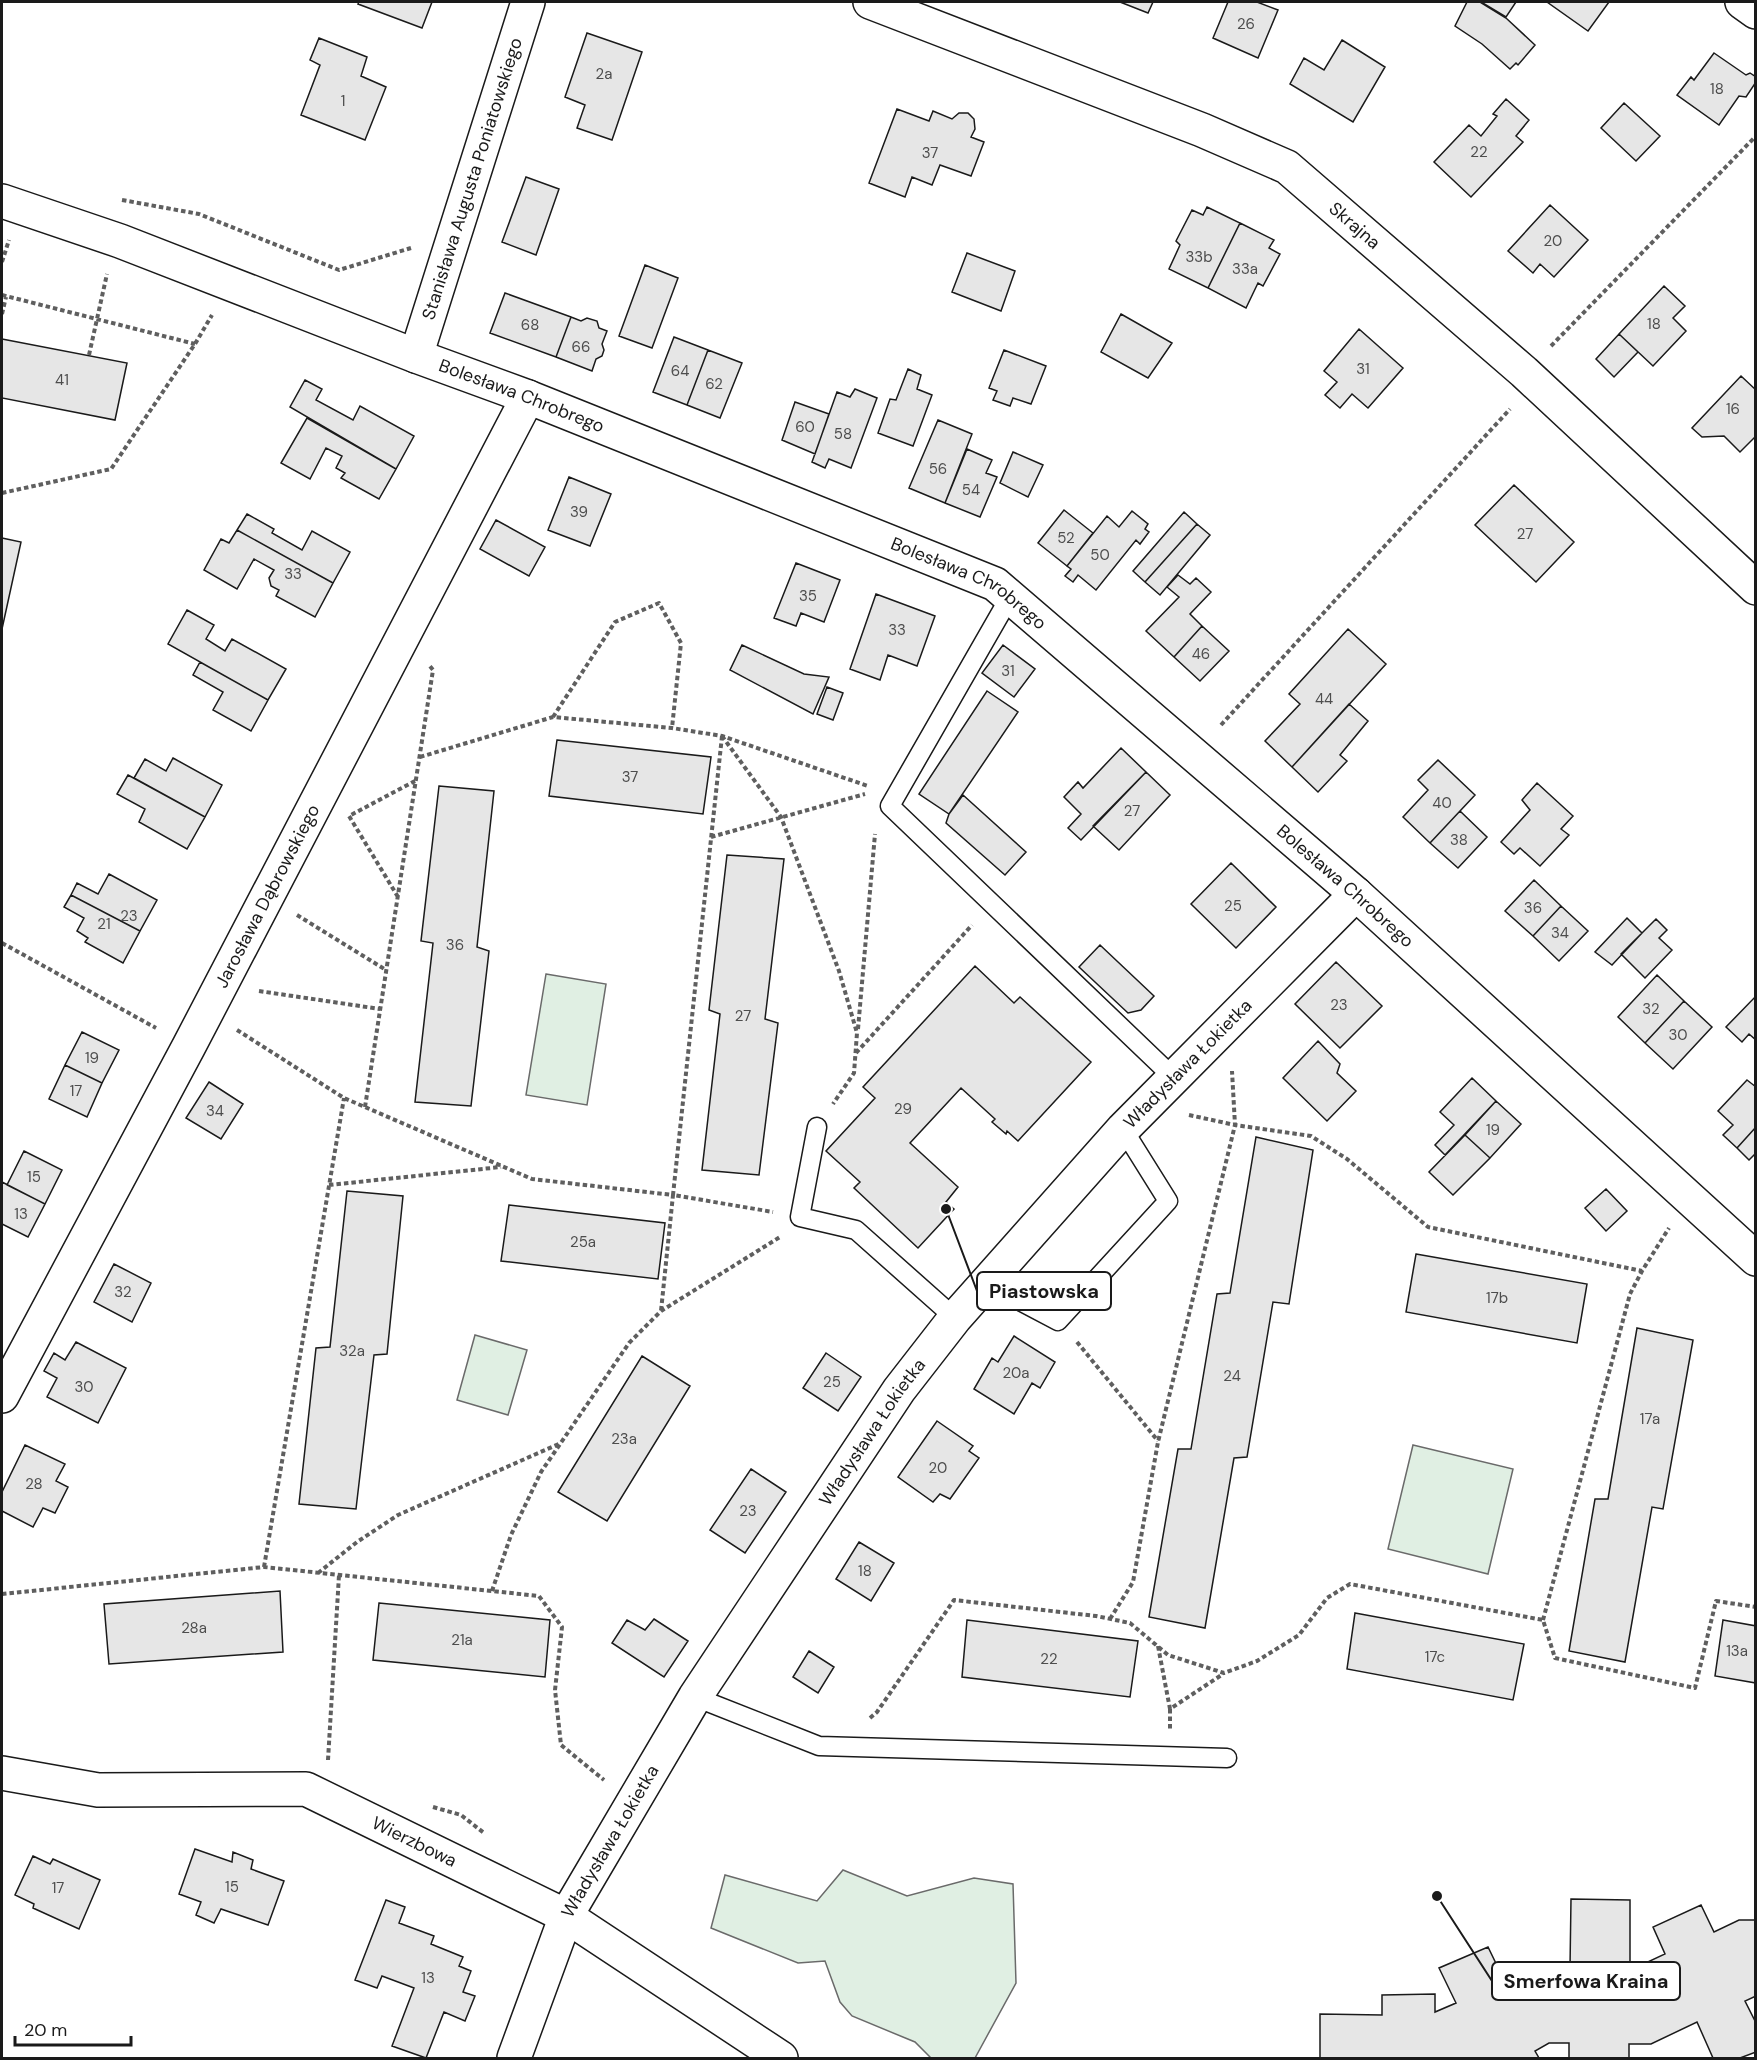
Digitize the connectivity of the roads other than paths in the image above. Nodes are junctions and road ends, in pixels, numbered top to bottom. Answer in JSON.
{"nodes":[{"id":1,"x":528,"y":2,"type":"edge"},
{"id":2,"x":870,"y":2,"type":"edge"},
{"id":3,"x":1742,"y":2,"type":"edge"},
{"id":4,"x":1755,"y":12,"type":"edge"},
{"id":5,"x":2,"y":201,"type":"edge"},
{"id":6,"x":416,"y":356,"type":"junction"},
{"id":7,"x":528,"y":397,"type":"junction"},
{"id":8,"x":1755,"y":588,"type":"edge"},
{"id":9,"x":1011,"y":595,"type":"junction"},
{"id":10,"x":1356,"y":894,"type":"junction"},
{"id":11,"x":1173,"y":1077,"type":"junction"},
{"id":12,"x":817,"y":1127,"type":"road end"},
{"id":13,"x":1124,"y":1129,"type":"junction"},
{"id":14,"x":1755,"y":1259,"type":"edge"},
{"id":15,"x":986,"y":1283,"type":"junction"},
{"id":16,"x":955,"y":1318,"type":"junction"},
{"id":17,"x":2,"y":1395,"type":"edge"},
{"id":18,"x":695,"y":1697,"type":"junction"},
{"id":19,"x":1227,"y":1758,"type":"dead end"},
{"id":20,"x":2,"y":1773,"type":"edge"},
{"id":21,"x":566,"y":1916,"type":"junction"},
{"id":22,"x":514,"y":2058,"type":"edge"},
{"id":23,"x":781,"y":2058,"type":"edge"}],
"edges":[{"from":1,"to":6,"type":"street","name":"Stanisława Augusta Poniatowskiego"},
{"from":2,"to":8,"type":"street","name":"Skrajna"},
{"from":3,"to":4,"type":"street"},
{"from":5,"to":6,"type":"street","name":"Bolesława Chrobrego"},
{"from":6,"to":7,"type":"street","name":"Bolesława Chrobrego"},
{"from":7,"to":9,"type":"street","name":"Bolesława Chrobrego"},
{"from":7,"to":17,"type":"street","name":"Jarosława Dąbrowskiego"},
{"from":9,"to":10,"type":"street","name":"Bolesława Chrobrego"},
{"from":9,"to":11,"type":"lane"},
{"from":10,"to":11,"type":"street","name":"Władysława Łokietka"},
{"from":10,"to":14,"type":"street","name":"Bolesława Chrobrego"},
{"from":11,"to":13,"type":"street","name":"Władysława Łokietka"},
{"from":12,"to":16,"type":"lane"},
{"from":13,"to":15,"type":"street","name":"Władysława Łokietka"},
{"from":13,"to":15,"type":"lane"},
{"from":15,"to":16,"type":"street","name":"Władysława Łokietka"},
{"from":16,"to":18,"type":"street","name":"Władysława Łokietka"},
{"from":18,"to":19,"type":"lane"},
{"from":18,"to":21,"type":"street","name":"Władysława Łokietka"},
{"from":20,"to":21,"type":"street","name":"Wierzbowa"},
{"from":21,"to":22,"type":"street","name":"Władysława Łokietka"},
{"from":21,"to":23,"type":"street","name":"Wierzbowa"}]}
